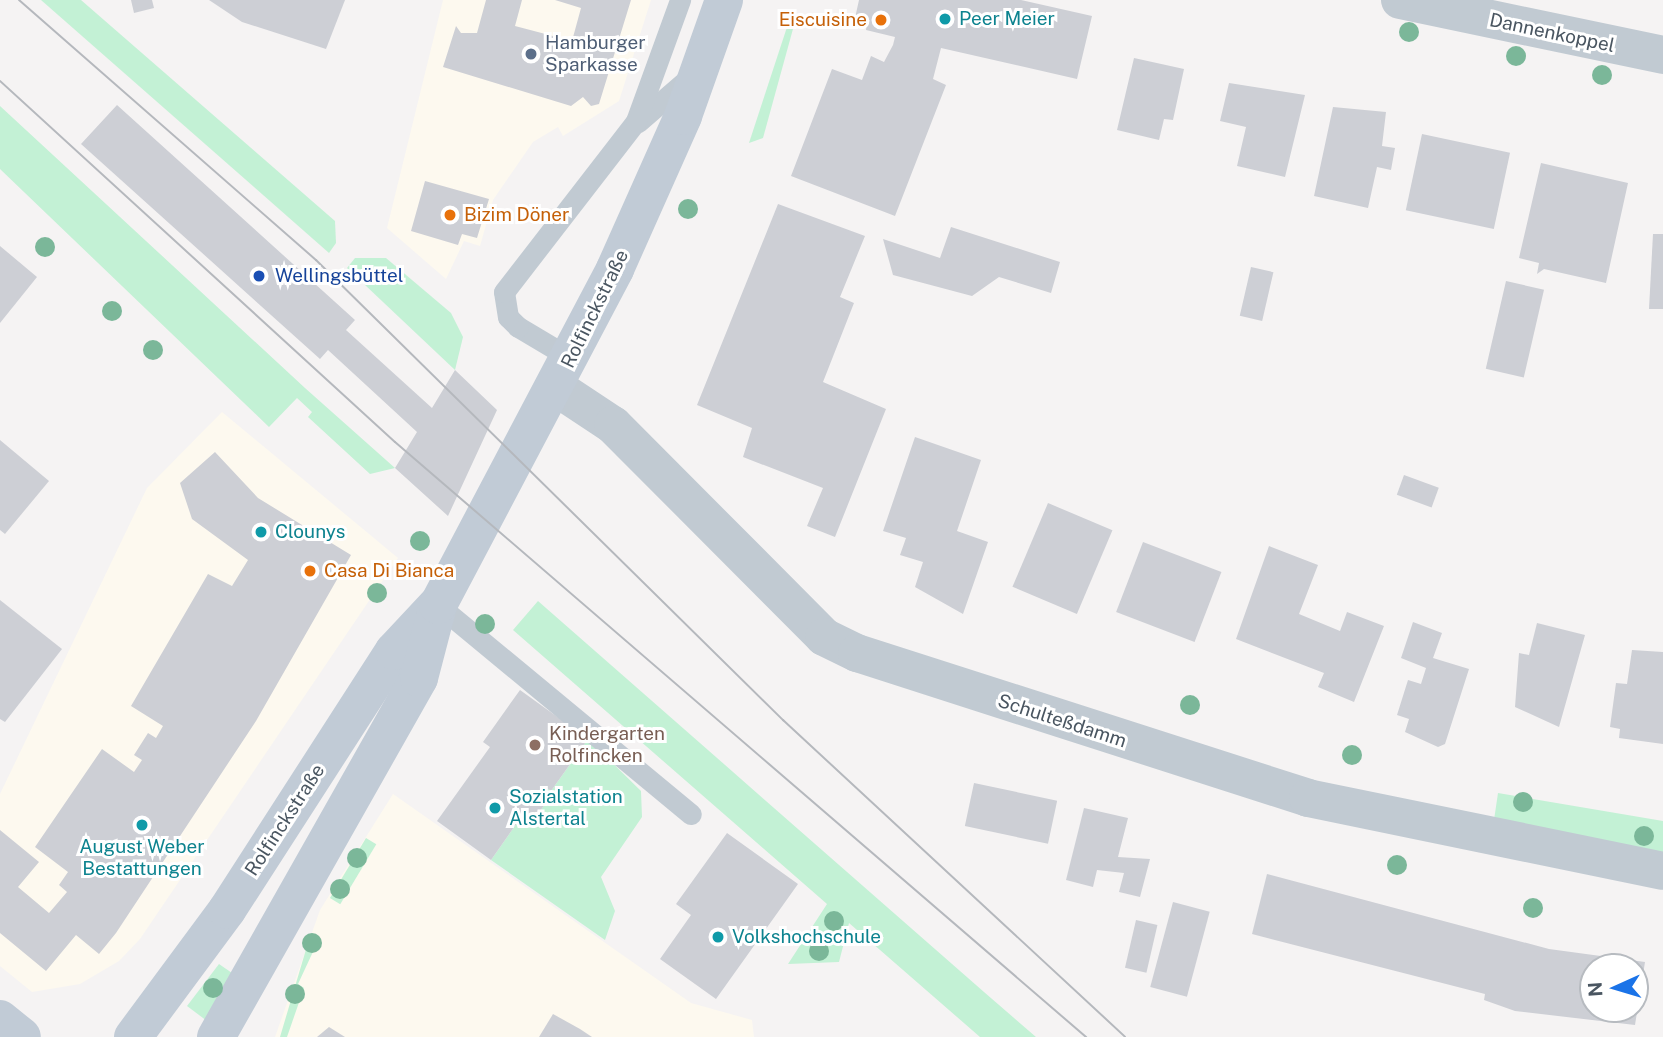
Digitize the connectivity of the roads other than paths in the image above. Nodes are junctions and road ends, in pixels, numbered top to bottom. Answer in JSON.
{"nodes":[{"id":1,"x":680,"y":0,"type":"edge"},
{"id":2,"x":724,"y":0,"type":"edge"},
{"id":3,"x":1400,"y":0,"type":"edge"},
{"id":4,"x":1663,"y":55,"type":"edge"},
{"id":5,"x":702,"y":62,"type":"junction"},
{"id":6,"x":628,"y":131,"type":"junction"},
{"id":7,"x":564,"y":373,"type":"junction"},
{"id":8,"x":438,"y":605,"type":"junction"},
{"id":9,"x":691,"y":814,"type":"dead end"},
{"id":10,"x":1663,"y":871,"type":"edge"},
{"id":11,"x":0,"y":1019,"type":"edge"},
{"id":12,"x":22,"y":1037,"type":"edge"},
{"id":13,"x":133,"y":1037,"type":"edge"},
{"id":14,"x":216,"y":1037,"type":"edge"}],
"edges":[{"from":1,"to":6,"type":"lane"},
{"from":2,"to":5,"type":"main road","name":"Rolfinckstraße"},
{"from":3,"to":4,"type":"street","name":"Dannenkoppel"},
{"from":5,"to":6,"type":"lane"},
{"from":5,"to":7,"type":"main road","name":"Rolfinckstraße"},
{"from":6,"to":7,"type":"lane"},
{"from":7,"to":8,"type":"main road","name":"Rolfinckstraße"},
{"from":7,"to":10,"type":"street","name":"Schulteßdamm"},
{"from":8,"to":9,"type":"lane"},
{"from":8,"to":13,"type":"main road","name":"Rolfinckstraße"},
{"from":8,"to":14,"type":"main road","name":"Rolfinckstraße"},
{"from":11,"to":12,"type":"main road"}]}
